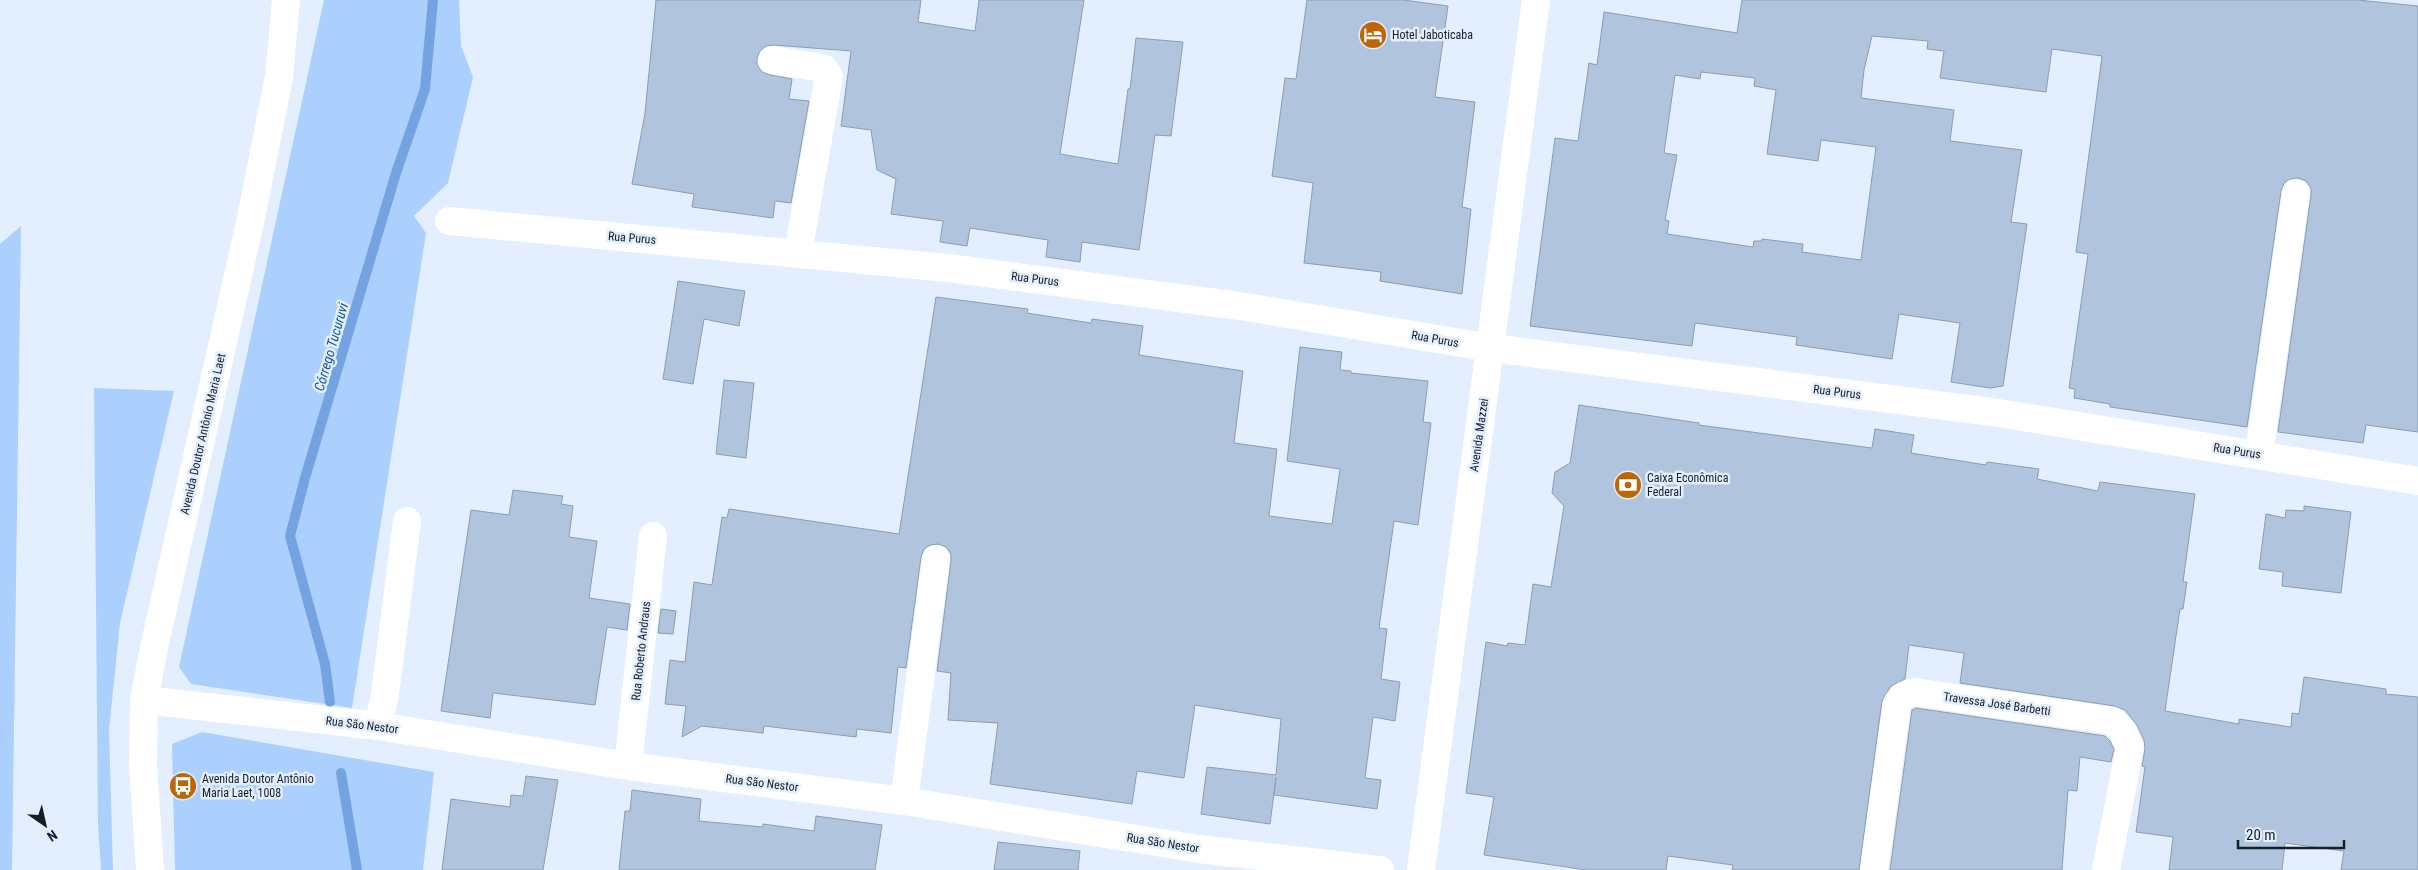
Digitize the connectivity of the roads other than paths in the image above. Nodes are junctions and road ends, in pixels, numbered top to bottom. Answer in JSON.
{"nodes":[{"id":1,"x":286,"y":0,"type":"edge"},
{"id":2,"x":1536,"y":0,"type":"edge"},
{"id":3,"x":772,"y":60,"type":"dead end"},
{"id":4,"x":2296,"y":193,"type":"dead end"},
{"id":5,"x":449,"y":221,"type":"dead end"},
{"id":6,"x":798,"y":253,"type":"junction"},
{"id":7,"x":1491,"y":348,"type":"junction"},
{"id":8,"x":2259,"y":454,"type":"junction"},
{"id":9,"x":2418,"y":482,"type":"edge"},
{"id":10,"x":407,"y":521,"type":"dead end"},
{"id":11,"x":653,"y":536,"type":"dead end"},
{"id":12,"x":936,"y":559,"type":"dead end"},
{"id":13,"x":144,"y":700,"type":"junction"},
{"id":14,"x":378,"y":726,"type":"junction"},
{"id":15,"x":628,"y":766,"type":"junction"},
{"id":16,"x":904,"y":801,"type":"junction"},
{"id":17,"x":150,"y":870,"type":"edge"},
{"id":18,"x":1380,"y":870,"type":"edge"},
{"id":19,"x":1421,"y":870,"type":"edge"},
{"id":20,"x":1874,"y":870,"type":"edge"},
{"id":21,"x":2106,"y":870,"type":"edge"}],
"edges":[{"from":1,"to":13,"type":"street","name":"Avenida Doutor Antônio Maria Laet"},
{"from":2,"to":7,"type":"street","name":"Avenida Mazzei"},
{"from":3,"to":6,"type":"street"},
{"from":4,"to":8,"type":"street"},
{"from":5,"to":6,"type":"street","name":"Rua Purus"},
{"from":6,"to":7,"type":"street","name":"Rua Purus"},
{"from":7,"to":8,"type":"street","name":"Rua Purus"},
{"from":7,"to":19,"type":"street","name":"Avenida Mazzei"},
{"from":8,"to":9,"type":"street","name":"Rua Purus"},
{"from":10,"to":14,"type":"street"},
{"from":11,"to":15,"type":"street","name":"Rua Roberto Andraus"},
{"from":12,"to":16,"type":"street"},
{"from":13,"to":14,"type":"street","name":"Rua São Nestor"},
{"from":13,"to":17,"type":"street","name":"Avenida Doutor Antônio Maria Laet"},
{"from":14,"to":15,"type":"street","name":"Rua São Nestor"},
{"from":15,"to":16,"type":"street","name":"Rua São Nestor"},
{"from":16,"to":18,"type":"street","name":"Rua São Nestor"},
{"from":20,"to":21,"type":"street","name":"Travessa José Barbetti"}]}
